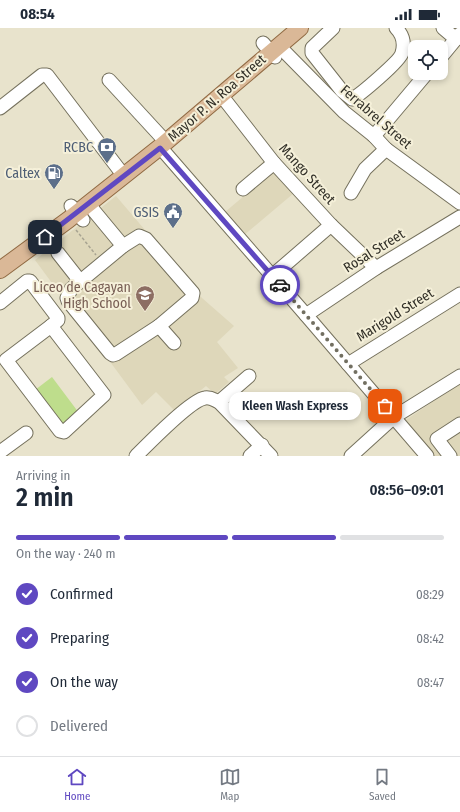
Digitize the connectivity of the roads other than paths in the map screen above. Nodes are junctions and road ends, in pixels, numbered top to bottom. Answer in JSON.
{"nodes":[{"id":1,"x":300,"y":28,"type":"edge"},
{"id":2,"x":396,"y":28,"type":"edge"},
{"id":3,"x":443,"y":28,"type":"edge"},
{"id":4,"x":328,"y":30,"type":"edge"},
{"id":5,"x":458,"y":37,"type":"edge"},
{"id":6,"x":272,"y":49,"type":"junction"},
{"id":7,"x":448,"y":49,"type":"edge"},
{"id":8,"x":109,"y":80,"type":"dead end"},
{"id":9,"x":421,"y":80,"type":"edge"},
{"id":10,"x":214,"y":101,"type":"junction"},
{"id":11,"x":0,"y":108,"type":"edge"},
{"id":12,"x":374,"y":136,"type":"junction"},
{"id":13,"x":386,"y":149,"type":"junction"},
{"id":14,"x":154,"y":153,"type":"junction"},
{"id":15,"x":274,"y":163,"type":"junction"},
{"id":16,"x":124,"y":176,"type":"junction"},
{"id":17,"x":243,"y":189,"type":"dead end"},
{"id":18,"x":351,"y":193,"type":"dead end"},
{"id":19,"x":460,"y":202,"type":"edge"},
{"id":20,"x":78,"y":212,"type":"junction"},
{"id":21,"x":460,"y":217,"type":"edge"},
{"id":22,"x":331,"y":225,"type":"junction"},
{"id":23,"x":123,"y":246,"type":"junction"},
{"id":24,"x":58,"y":253,"type":"dead end"},
{"id":25,"x":376,"y":268,"type":"junction"},
{"id":26,"x":0,"y":270,"type":"edge"},
{"id":27,"x":272,"y":276,"type":"junction"},
{"id":28,"x":80,"y":281,"type":"junction"},
{"id":29,"x":460,"y":294,"type":"edge"},
{"id":30,"x":0,"y":303,"type":"edge"},
{"id":31,"x":306,"y":315,"type":"junction"},
{"id":32,"x":51,"y":326,"type":"junction"},
{"id":33,"x":159,"y":326,"type":"junction"},
{"id":34,"x":174,"y":343,"type":"dead end"},
{"id":35,"x":348,"y":364,"type":"junction"},
{"id":36,"x":249,"y":376,"type":"dead end"},
{"id":37,"x":460,"y":376,"type":"edge"},
{"id":38,"x":219,"y":402,"type":"junction"},
{"id":39,"x":394,"y":417,"type":"junction"},
{"id":40,"x":460,"y":424,"type":"edge"},
{"id":41,"x":26,"y":432,"type":"dead end"},
{"id":42,"x":262,"y":445,"type":"junction"},
{"id":43,"x":0,"y":452,"type":"edge"},
{"id":44,"x":136,"y":456,"type":"edge"},
{"id":45,"x":250,"y":456,"type":"edge"},
{"id":46,"x":272,"y":456,"type":"edge"},
{"id":47,"x":350,"y":456,"type":"edge"},
{"id":48,"x":427,"y":456,"type":"edge"},
{"id":49,"x":450,"y":456,"type":"edge"}],
"edges":[{"from":1,"to":6,"type":"main road","name":"Mayor P. N. Roa Street"},
{"from":2,"to":4,"type":"street"},
{"from":3,"to":5,"type":"street"},
{"from":5,"to":7,"type":"street"},
{"from":6,"to":10,"type":"main road","name":"Mayor P. N. Roa Street"},
{"from":6,"to":12,"type":"street","name":"Ferrabrel Street"},
{"from":8,"to":14,"type":"street"},
{"from":9,"to":12,"type":"street"},
{"from":10,"to":14,"type":"main road","name":"Mayor P. N. Roa Street"},
{"from":10,"to":15,"type":"street","name":"Mango Street"},
{"from":11,"to":16,"type":"street"},
{"from":12,"to":13,"type":"street","name":"Ferrabrel Street"},
{"from":13,"to":18,"type":"street"},
{"from":13,"to":19,"type":"street","name":"Ferrabrel Street"},
{"from":14,"to":16,"type":"main road","name":"Mayor P. N. Roa Street"},
{"from":14,"to":27,"type":"street"},
{"from":15,"to":17,"type":"street"},
{"from":15,"to":22,"type":"street","name":"Mango Street"},
{"from":16,"to":20,"type":"main road","name":"Mayor P. N. Roa Street"},
{"from":20,"to":23,"type":"street"},
{"from":20,"to":26,"type":"main road","name":"Mayor P. N. Roa Street"},
{"from":21,"to":25,"type":"street","name":"Rosal Street"},
{"from":22,"to":25,"type":"street","name":"Mango Street"},
{"from":22,"to":27,"type":"street"},
{"from":23,"to":28,"type":"street"},
{"from":23,"to":33,"type":"street"},
{"from":24,"to":28,"type":"street"},
{"from":25,"to":31,"type":"street","name":"Rosal Street"},
{"from":27,"to":31,"type":"street"},
{"from":28,"to":33,"type":"street"},
{"from":29,"to":35,"type":"street","name":"Marigold Street"},
{"from":30,"to":32,"type":"street"},
{"from":31,"to":35,"type":"street"},
{"from":32,"to":32,"type":"street"},
{"from":33,"to":34,"type":"street"},
{"from":35,"to":39,"type":"street"},
{"from":36,"to":38,"type":"street"},
{"from":37,"to":39,"type":"street"},
{"from":38,"to":42,"type":"street"},
{"from":38,"to":44,"type":"street"},
{"from":39,"to":47,"type":"street"},
{"from":39,"to":48,"type":"street"},
{"from":40,"to":49,"type":"street"},
{"from":41,"to":43,"type":"street"},
{"from":42,"to":45,"type":"street"},
{"from":42,"to":46,"type":"street"}]}
